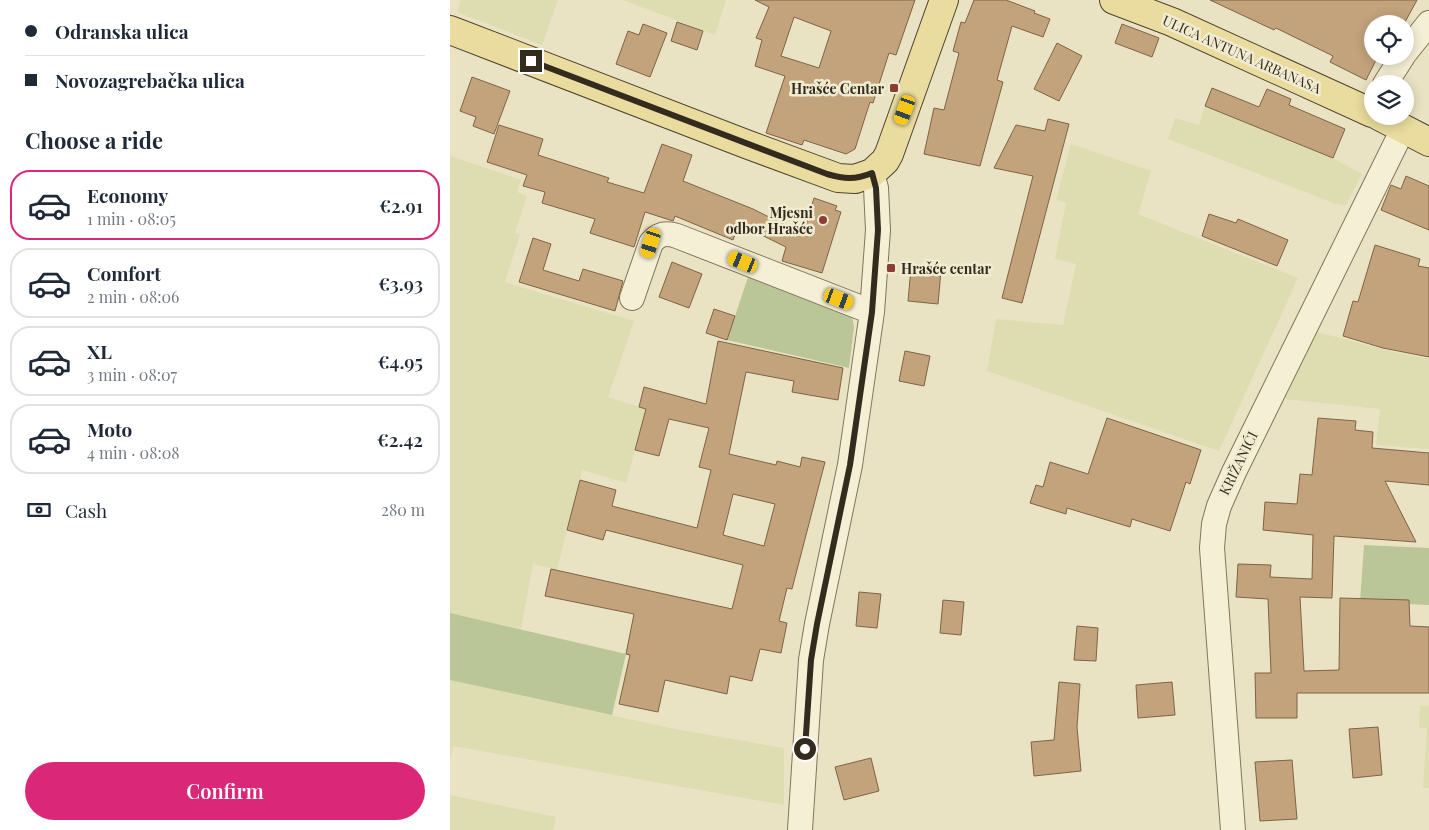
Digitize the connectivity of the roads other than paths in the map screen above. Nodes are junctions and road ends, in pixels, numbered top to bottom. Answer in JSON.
{"nodes":[{"id":1,"x":944,"y":0,"type":"edge"},
{"id":2,"x":1114,"y":0,"type":"edge"},
{"id":3,"x":1429,"y":24,"type":"edge"},
{"id":4,"x":450,"y":30,"type":"edge"},
{"id":5,"x":1414,"y":42,"type":"edge"},
{"id":6,"x":1364,"y":108,"type":"edge"},
{"id":7,"x":1396,"y":125,"type":"edge"},
{"id":8,"x":1403,"y":129,"type":"junction"},
{"id":9,"x":1429,"y":142,"type":"edge"},
{"id":10,"x":872,"y":173,"type":"junction"},
{"id":11,"x":632,"y":298,"type":"dead end"},
{"id":12,"x":872,"y":312,"type":"junction"},
{"id":13,"x":800,"y":830,"type":"edge"},
{"id":14,"x":1233,"y":830,"type":"edge"}],
"edges":[{"from":1,"to":10,"type":"main road"},
{"from":2,"to":6,"type":"main road","name":"ULICA ANTUNA ARBANASA"},
{"from":3,"to":5,"type":"street"},
{"from":4,"to":10,"type":"main road"},
{"from":7,"to":8,"type":"main road","name":"ULICA ANTUNA ARBANASA"},
{"from":8,"to":9,"type":"main road","name":"ULICA ANTUNA ARBANASA"},
{"from":8,"to":14,"type":"street","name":"KRIŽANIĆI"},
{"from":10,"to":12,"type":"street"},
{"from":11,"to":12,"type":"street"},
{"from":12,"to":13,"type":"street"}]}
